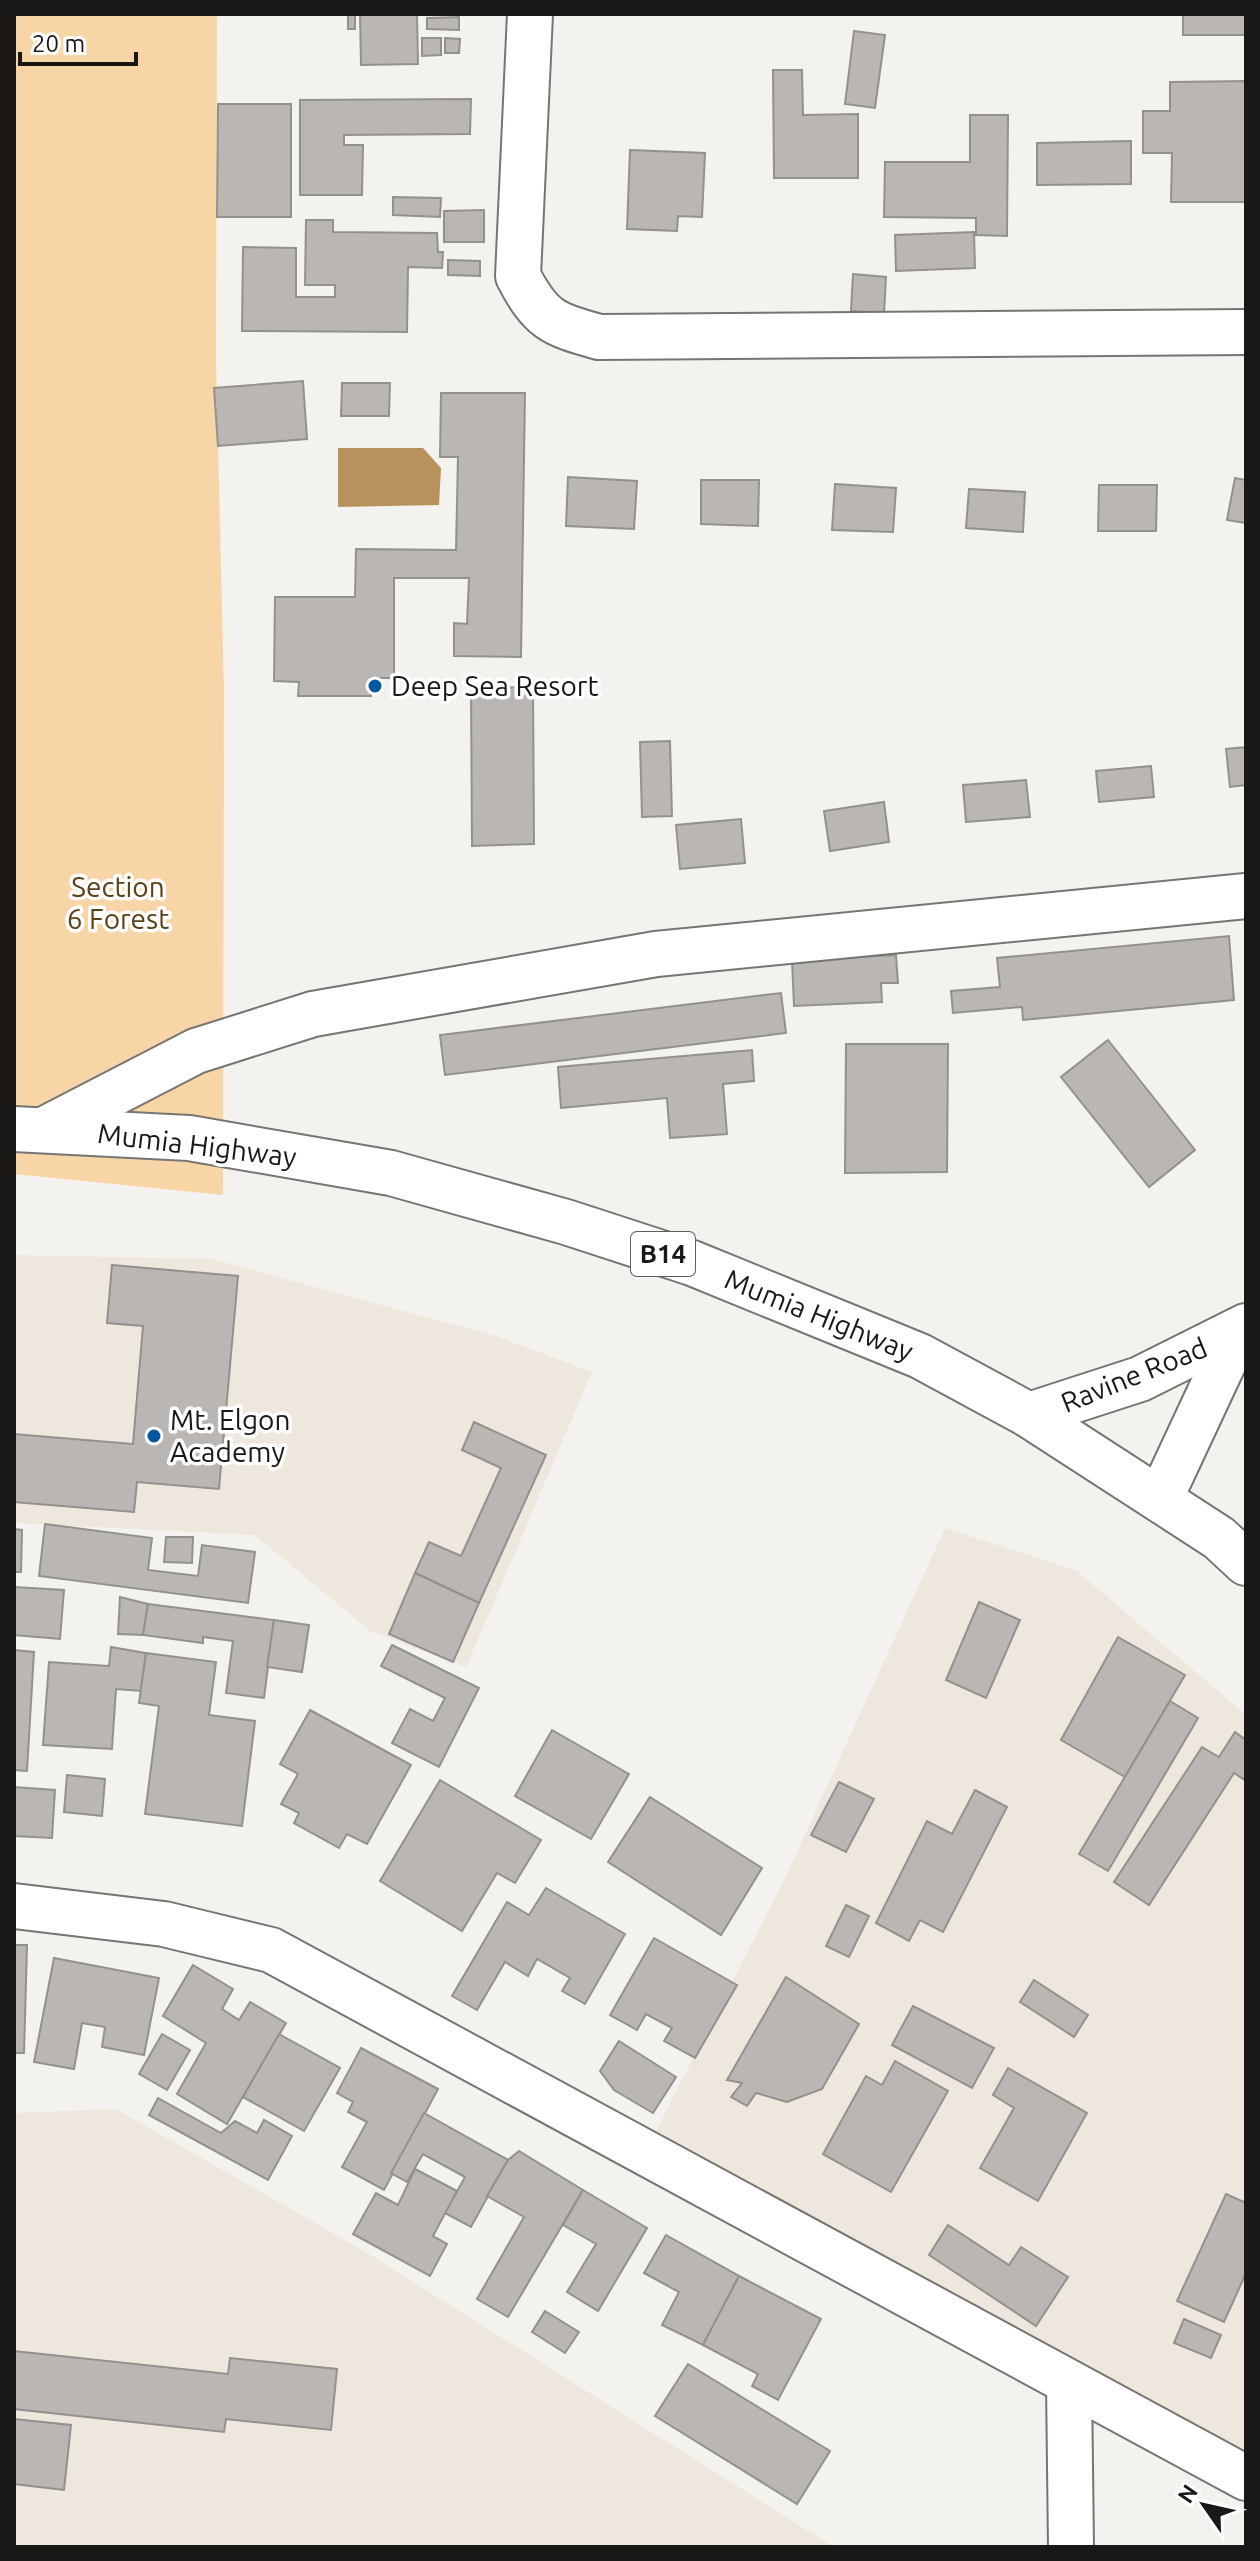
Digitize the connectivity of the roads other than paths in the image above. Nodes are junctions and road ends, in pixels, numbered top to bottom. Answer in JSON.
{"nodes":[{"id":1,"x":530,"y":14,"type":"edge"},
{"id":2,"x":1246,"y":332,"type":"edge"},
{"id":3,"x":1246,"y":896,"type":"edge"},
{"id":4,"x":30,"y":1128,"type":"edge"},
{"id":5,"x":1242,"y":1329,"type":"edge"},
{"id":6,"x":1029,"y":1415,"type":"junction"},
{"id":7,"x":1160,"y":1499,"type":"junction"},
{"id":8,"x":1246,"y":1563,"type":"edge"},
{"id":9,"x":14,"y":1906,"type":"edge"},
{"id":10,"x":1069,"y":2383,"type":"junction"},
{"id":11,"x":1246,"y":2478,"type":"edge"},
{"id":12,"x":1071,"y":2547,"type":"edge"}],
"edges":[{"from":1,"to":2,"type":"main road"},
{"from":3,"to":4,"type":"main road"},
{"from":4,"to":6,"type":"main road","name":"Mumia Highway","number":"B14"},
{"from":5,"to":6,"type":"main road","name":"Ravine Road"},
{"from":5,"to":7,"type":"main road","name":"Ravine Road"},
{"from":6,"to":7,"type":"main road","name":"Mumia Highway","number":"B14"},
{"from":7,"to":8,"type":"main road","name":"Mumia Highway","number":"B14"},
{"from":9,"to":10,"type":"main road"},
{"from":10,"to":11,"type":"main road"},
{"from":10,"to":12,"type":"main road"}]}
